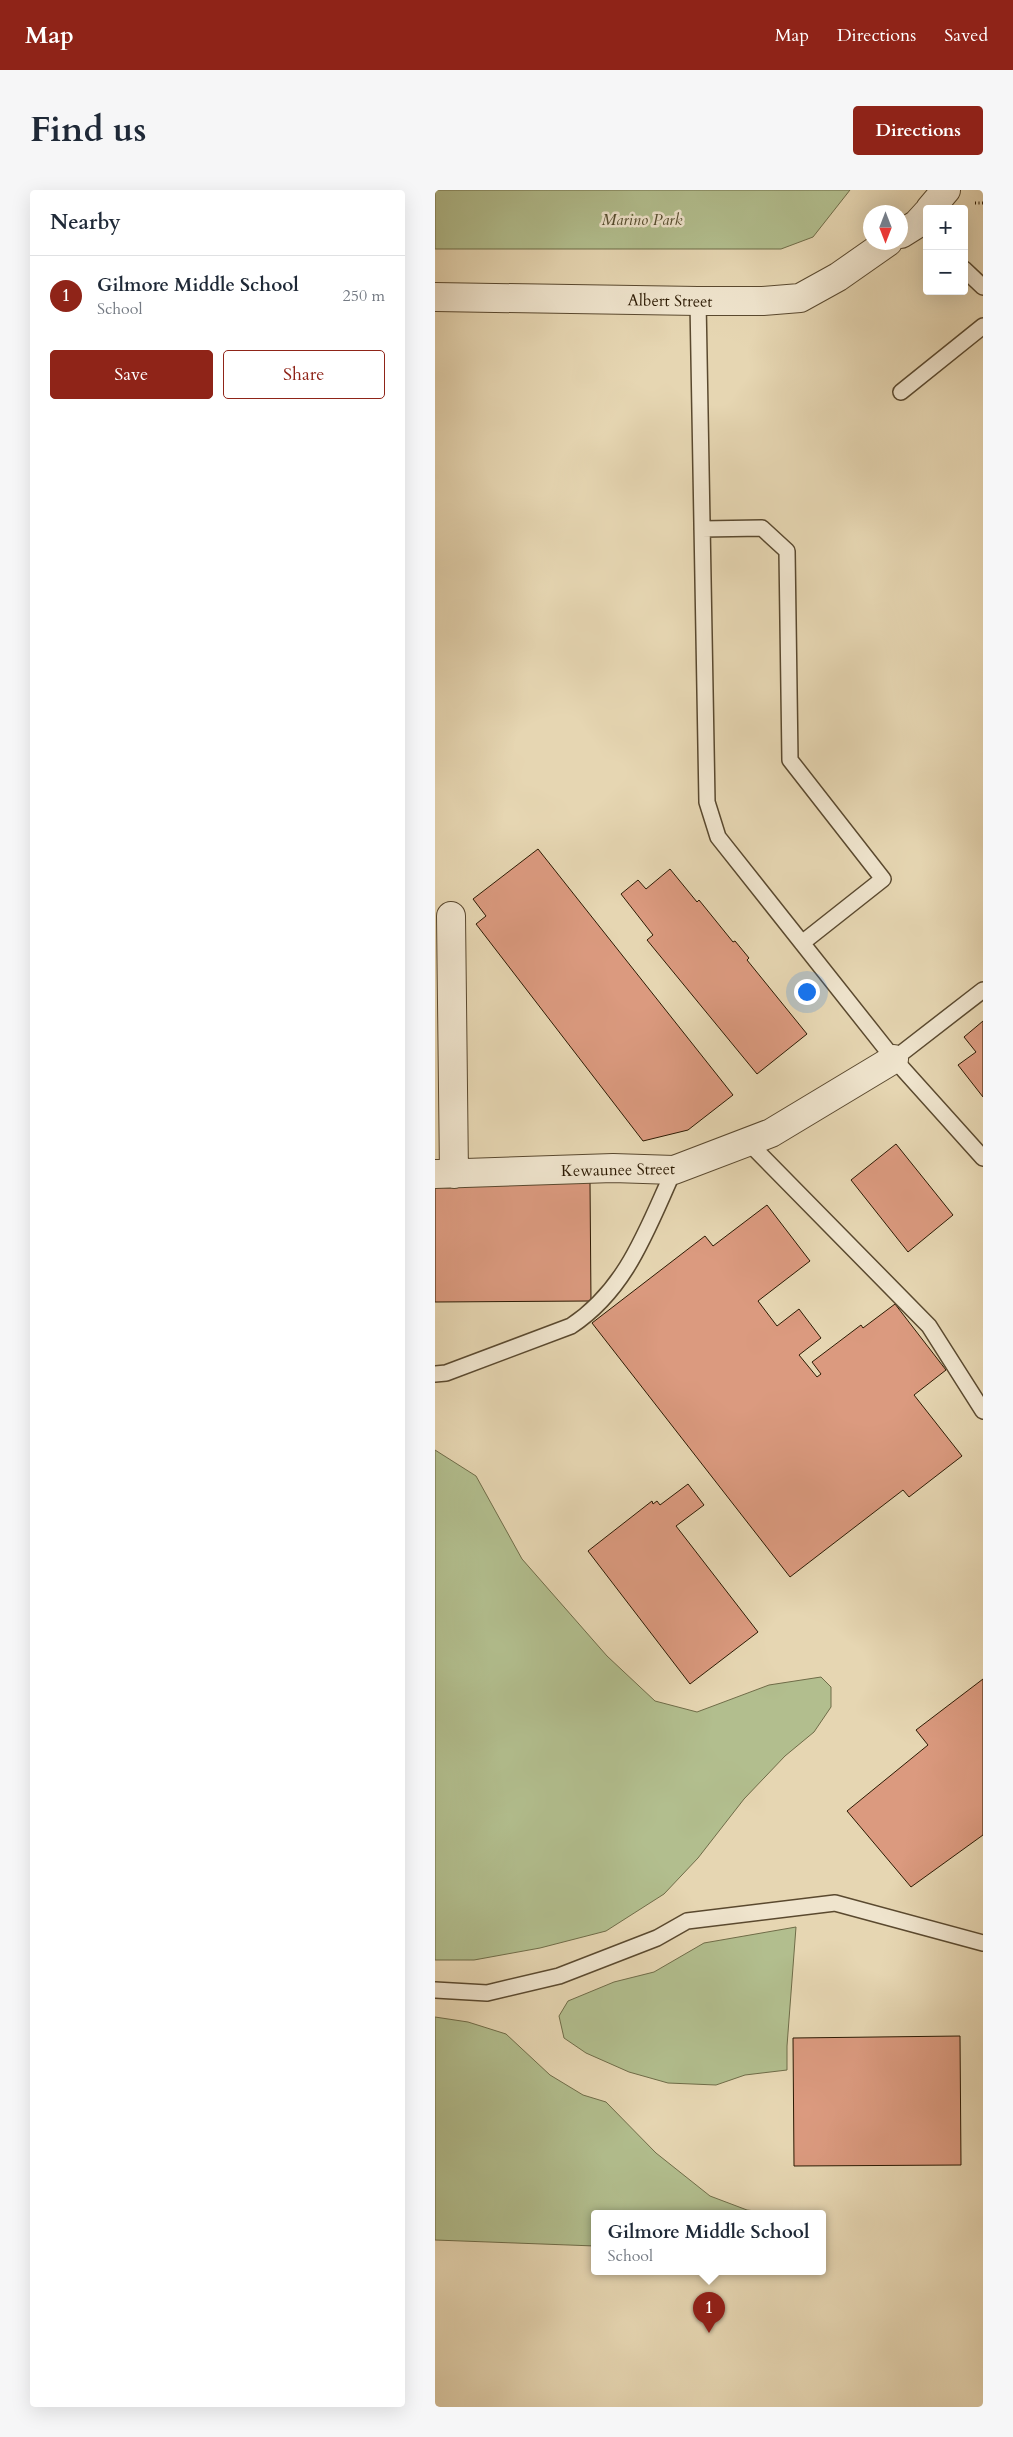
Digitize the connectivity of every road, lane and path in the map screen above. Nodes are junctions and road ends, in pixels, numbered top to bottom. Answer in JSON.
{"nodes":[{"id":1,"x":946,"y":190,"type":"edge"},
{"id":2,"x":920,"y":223,"type":"edge"},
{"id":3,"x":877,"y":250,"type":"edge"},
{"id":4,"x":968,"y":273,"type":"edge"},
{"id":5,"x":983,"y":287,"type":"edge"},
{"id":6,"x":435,"y":297,"type":"edge"},
{"id":7,"x":698,"y":301,"type":"junction"},
{"id":8,"x":983,"y":326,"type":"edge"},
{"id":9,"x":901,"y":392,"type":"dead end"},
{"id":10,"x":702,"y":529,"type":"junction"},
{"id":11,"x":451,"y":916,"type":"dead end"},
{"id":12,"x":802,"y":943,"type":"junction"},
{"id":13,"x":983,"y":990,"type":"edge"},
{"id":14,"x":894,"y":1059,"type":"junction"},
{"id":15,"x":748,"y":1142,"type":"junction"},
{"id":16,"x":983,"y":1158,"type":"edge"},
{"id":17,"x":674,"y":1170,"type":"junction"},
{"id":18,"x":445,"y":1174,"type":"edge"},
{"id":19,"x":435,"y":1374,"type":"edge"},
{"id":20,"x":983,"y":1411,"type":"edge"},
{"id":21,"x":983,"y":1944,"type":"edge"},
{"id":22,"x":435,"y":1990,"type":"edge"}],
"edges":[{"from":1,"to":2,"type":"street"},
{"from":3,"to":7,"type":"street","name":"Albert Street"},
{"from":4,"to":5,"type":"lane"},
{"from":6,"to":7,"type":"street","name":"Albert Street"},
{"from":7,"to":10,"type":"lane"},
{"from":8,"to":9,"type":"lane"},
{"from":10,"to":12,"type":"lane"},
{"from":10,"to":12,"type":"lane"},
{"from":11,"to":18,"type":"street"},
{"from":12,"to":14,"type":"lane"},
{"from":13,"to":14,"type":"lane"},
{"from":14,"to":15,"type":"street","name":"Kewaunee Street"},
{"from":14,"to":16,"type":"lane"},
{"from":15,"to":17,"type":"street","name":"Kewaunee Street"},
{"from":15,"to":20,"type":"lane"},
{"from":17,"to":18,"type":"street","name":"Kewaunee Street"},
{"from":17,"to":19,"type":"lane"},
{"from":21,"to":22,"type":"lane"}]}
